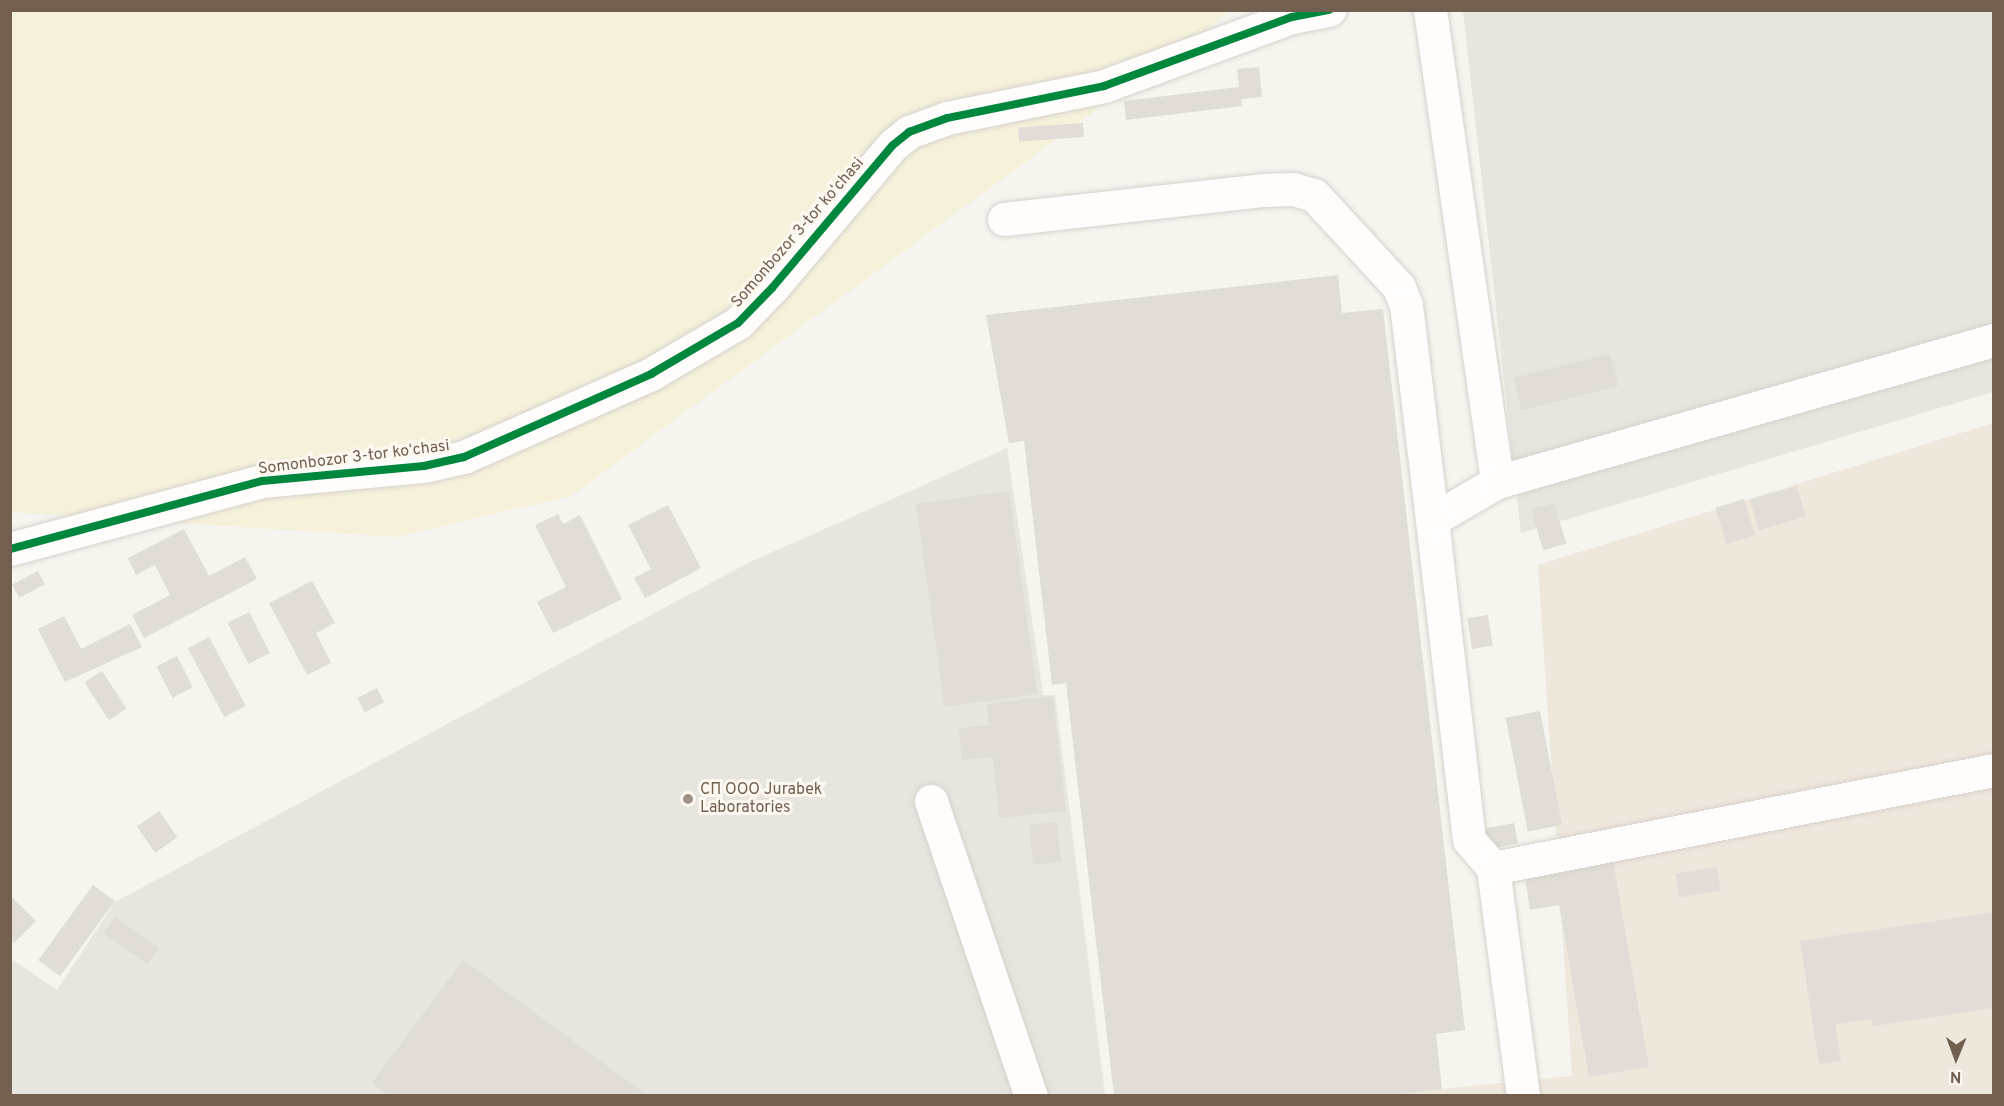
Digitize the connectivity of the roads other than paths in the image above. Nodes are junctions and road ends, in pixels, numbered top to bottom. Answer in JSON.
{"nodes":[{"id":1,"x":1329,"y":10,"type":"edge"},
{"id":2,"x":1430,"y":10,"type":"edge"},
{"id":3,"x":1004,"y":219,"type":"dead end"},
{"id":4,"x":1994,"y":340,"type":"edge"},
{"id":5,"x":1497,"y":482,"type":"junction"},
{"id":6,"x":1432,"y":520,"type":"junction"},
{"id":7,"x":10,"y":549,"type":"edge"},
{"id":8,"x":1994,"y":770,"type":"edge"},
{"id":9,"x":931,"y":801,"type":"dead end"},
{"id":10,"x":1493,"y":868,"type":"junction"},
{"id":11,"x":1031,"y":1095,"type":"edge"},
{"id":12,"x":1523,"y":1095,"type":"edge"}],
"edges":[{"from":1,"to":7,"type":"street","name":"Somonbozor 3-tor koʻchasi"},
{"from":2,"to":5,"type":"street"},
{"from":3,"to":6,"type":"street"},
{"from":4,"to":5,"type":"street"},
{"from":5,"to":6,"type":"street"},
{"from":6,"to":10,"type":"street"},
{"from":8,"to":10,"type":"street"},
{"from":9,"to":11,"type":"street"},
{"from":10,"to":12,"type":"street"}]}
